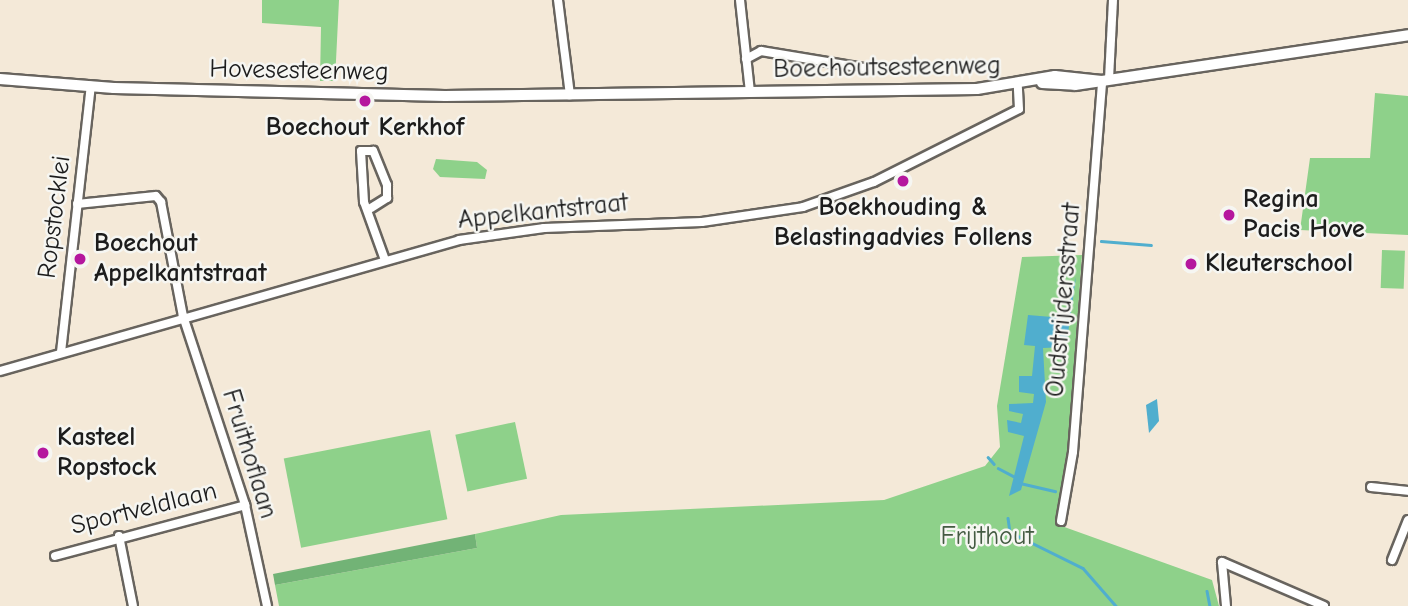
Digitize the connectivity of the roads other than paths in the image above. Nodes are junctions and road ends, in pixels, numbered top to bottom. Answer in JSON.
{"nodes":[{"id":1,"x":558,"y":0,"type":"edge"},
{"id":2,"x":740,"y":0,"type":"edge"},
{"id":3,"x":1113,"y":0,"type":"edge"},
{"id":4,"x":1408,"y":35,"type":"edge"},
{"id":5,"x":746,"y":59,"type":"junction"},
{"id":6,"x":864,"y":68,"type":"dead end"},
{"id":7,"x":0,"y":79,"type":"edge"},
{"id":8,"x":1105,"y":80,"type":"junction"},
{"id":9,"x":91,"y":86,"type":"junction"},
{"id":10,"x":1021,"y":86,"type":"junction"},
{"id":11,"x":750,"y":92,"type":"junction"},
{"id":12,"x":598,"y":93,"type":"joint"},
{"id":13,"x":570,"y":95,"type":"junction"},
{"id":14,"x":77,"y":204,"type":"junction"},
{"id":15,"x":371,"y":208,"type":"junction"},
{"id":16,"x":385,"y":260,"type":"junction"},
{"id":17,"x":183,"y":316,"type":"junction"},
{"id":18,"x":61,"y":352,"type":"junction"},
{"id":19,"x":0,"y":371,"type":"edge"},
{"id":20,"x":1371,"y":487,"type":"dead end"},
{"id":21,"x":1408,"y":491,"type":"edge"},
{"id":22,"x":245,"y":505,"type":"junction"},
{"id":23,"x":1408,"y":520,"type":"edge"},
{"id":24,"x":1061,"y":521,"type":"dead end"},
{"id":25,"x":119,"y":536,"type":"junction"},
{"id":26,"x":55,"y":556,"type":"dead end"},
{"id":27,"x":1392,"y":560,"type":"dead end"},
{"id":28,"x":133,"y":606,"type":"edge"},
{"id":29,"x":267,"y":606,"type":"edge"},
{"id":30,"x":1226,"y":606,"type":"edge"},
{"id":31,"x":1324,"y":606,"type":"edge"}],
"edges":[{"from":1,"to":13,"type":"street"},
{"from":2,"to":5,"type":"street","name":"Boechoutsesteenweg"},
{"from":3,"to":8,"type":"street","name":"Oudstrijdersstraat"},
{"from":4,"to":8,"type":"street","name":"Boechoutsesteenweg"},
{"from":5,"to":6,"type":"street","name":"Boechoutsesteenweg"},
{"from":5,"to":11,"type":"street","name":"Boechoutsesteenweg"},
{"from":7,"to":9,"type":"street","name":"Hovesesteenweg"},
{"from":8,"to":10,"type":"street","name":"Boechoutsesteenweg"},
{"from":8,"to":24,"type":"street","name":"Oudstrijdersstraat"},
{"from":9,"to":13,"type":"street","name":"Hovesesteenweg"},
{"from":9,"to":14,"type":"street","name":"Ropstocklei"},
{"from":10,"to":11,"type":"street","name":"Boechoutsesteenweg"},
{"from":10,"to":16,"type":"street","name":"Appelkantstraat"},
{"from":11,"to":12,"type":"street","name":"Boechoutsesteenweg"},
{"from":12,"to":13,"type":"street","name":"Hovesesteenweg"},
{"from":14,"to":17,"type":"street","name":"Fruithoflaan"},
{"from":14,"to":18,"type":"street","name":"Ropstocklei"},
{"from":15,"to":15,"type":"street"},
{"from":15,"to":16,"type":"street"},
{"from":16,"to":17,"type":"street","name":"Appelkantstraat"},
{"from":17,"to":18,"type":"street","name":"Appelkantstraat"},
{"from":17,"to":22,"type":"street","name":"Fruithoflaan"},
{"from":18,"to":19,"type":"street","name":"Appelkantstraat"},
{"from":20,"to":21,"type":"street"},
{"from":22,"to":25,"type":"street","name":"Sportveldlaan"},
{"from":22,"to":29,"type":"street","name":"Fruithoflaan"},
{"from":23,"to":27,"type":"street"},
{"from":25,"to":26,"type":"street","name":"Sportveldlaan"},
{"from":25,"to":28,"type":"street"},
{"from":30,"to":31,"type":"street"}]}
